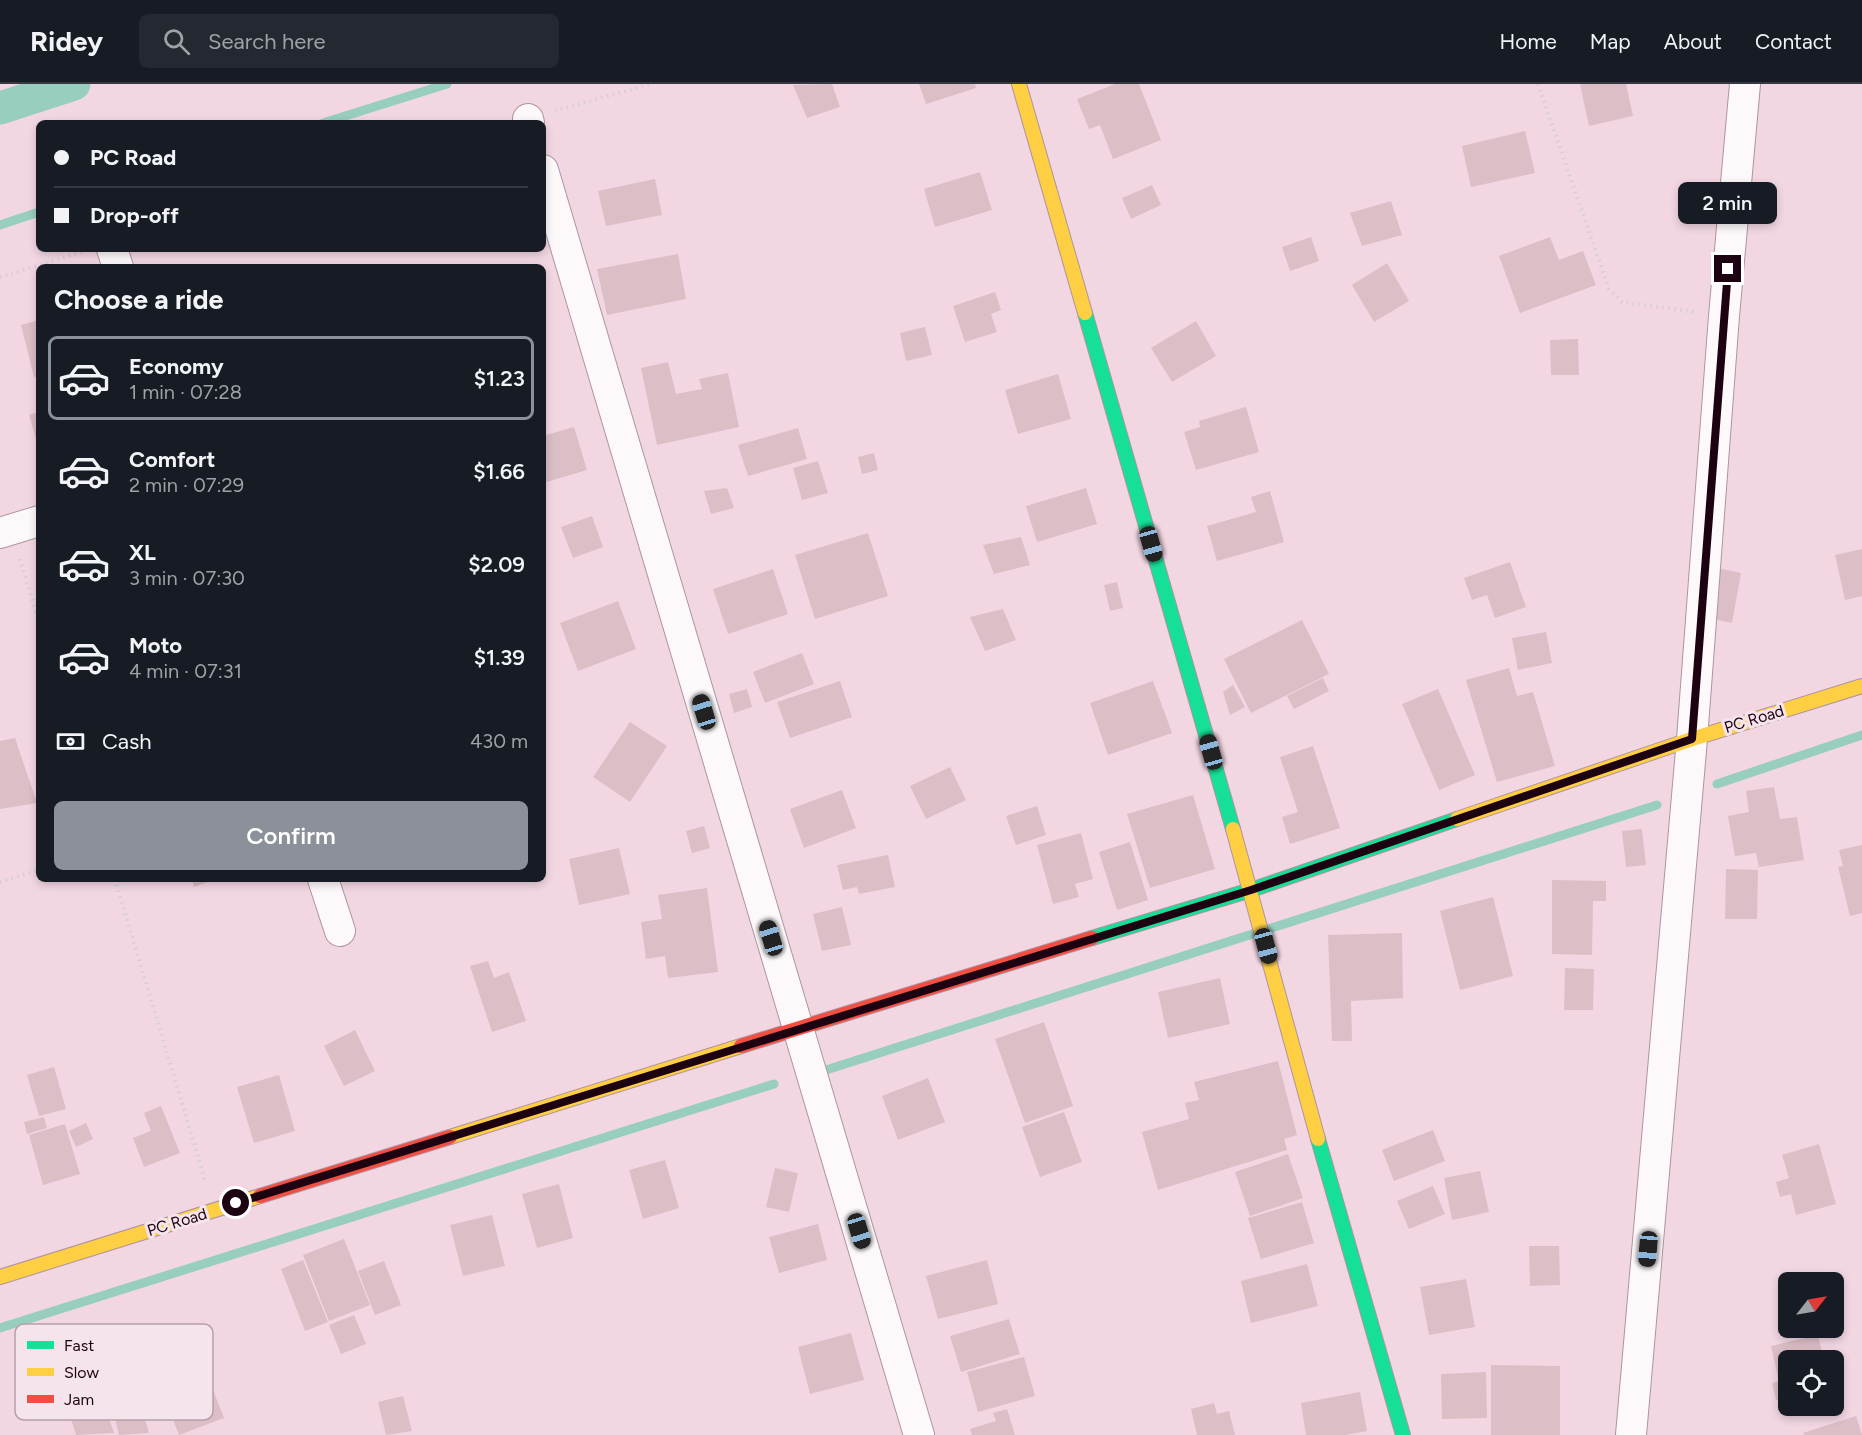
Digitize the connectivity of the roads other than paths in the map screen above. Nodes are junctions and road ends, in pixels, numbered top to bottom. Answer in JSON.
{"nodes":[{"id":1,"x":1019,"y":84,"type":"edge"},
{"id":2,"x":1745,"y":84,"type":"edge"},
{"id":3,"x":546,"y":180,"type":"edge"},
{"id":4,"x":1862,"y":686,"type":"edge"},
{"id":5,"x":1692,"y":739,"type":"junction"},
{"id":6,"x":324,"y":882,"type":"edge"},
{"id":7,"x":1251,"y":890,"type":"junction"},
{"id":8,"x":340,"y":931,"type":"dead end"},
{"id":9,"x":798,"y":1028,"type":"junction"},
{"id":10,"x":0,"y":1277,"type":"edge"},
{"id":11,"x":920,"y":1435,"type":"edge"},
{"id":12,"x":1403,"y":1435,"type":"edge"},
{"id":13,"x":1631,"y":1435,"type":"edge"}],
"edges":[{"from":1,"to":7,"type":"street"},
{"from":2,"to":5,"type":"street"},
{"from":3,"to":9,"type":"street"},
{"from":4,"to":5,"type":"street","name":"PC Road"},
{"from":5,"to":7,"type":"street","name":"PC Road"},
{"from":5,"to":13,"type":"street"},
{"from":6,"to":8,"type":"street"},
{"from":7,"to":9,"type":"street","name":"PC Road"},
{"from":7,"to":12,"type":"street"},
{"from":9,"to":10,"type":"street","name":"PC Road"},
{"from":9,"to":11,"type":"street"}]}
